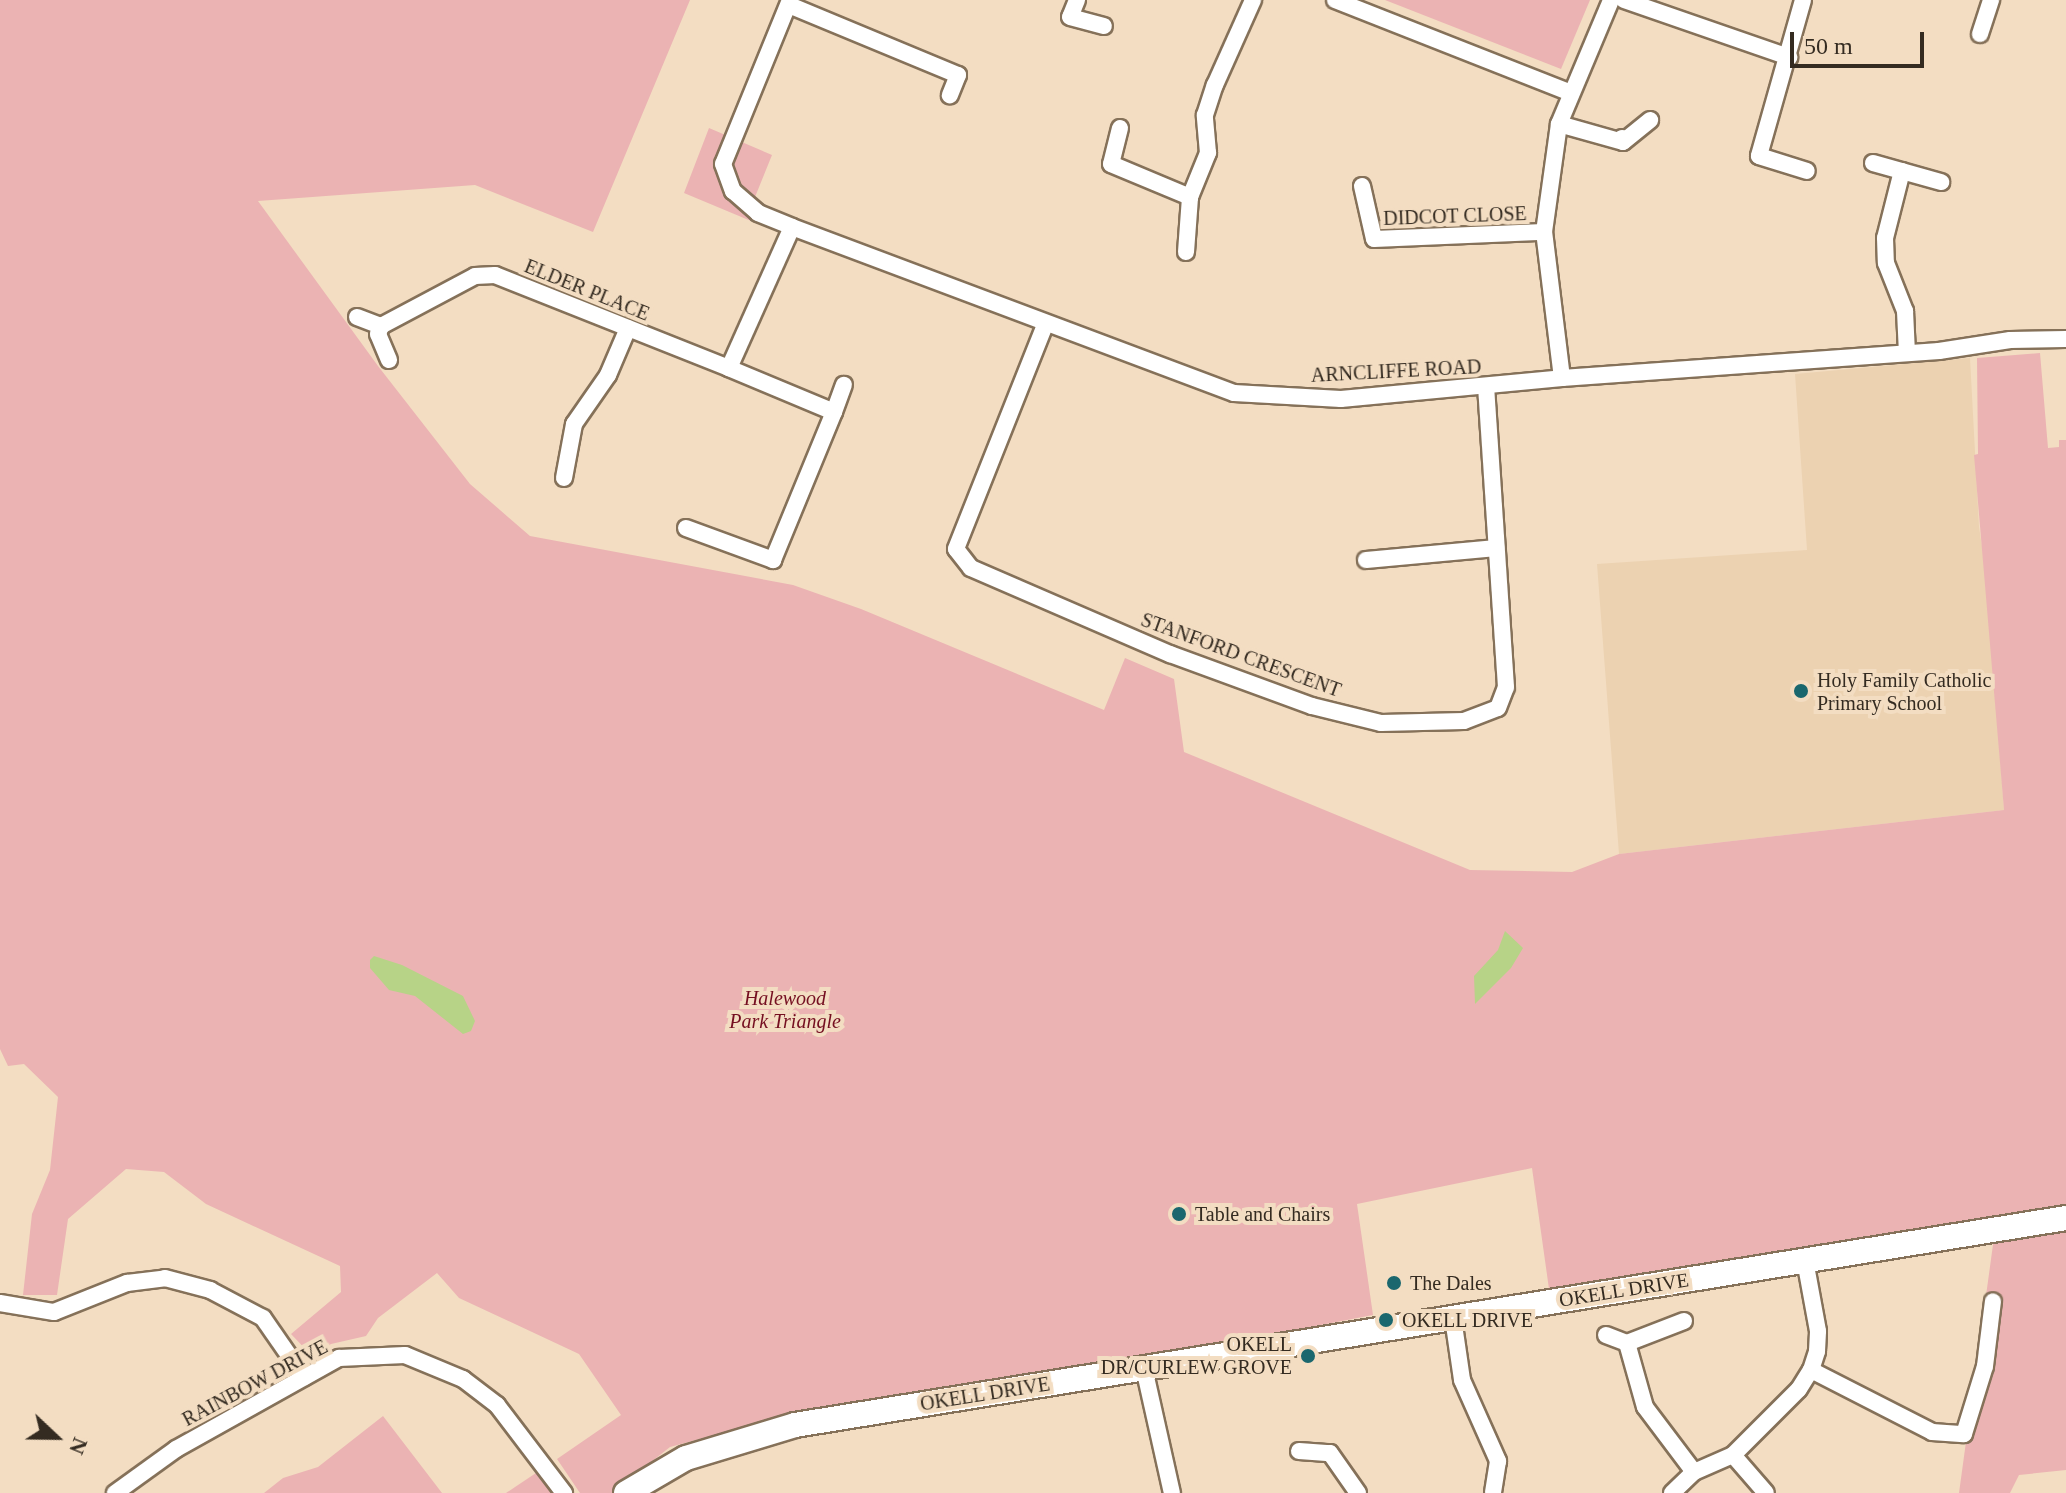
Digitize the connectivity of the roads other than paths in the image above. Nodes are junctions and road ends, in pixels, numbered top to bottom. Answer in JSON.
{"nodes":[{"id":1,"x":1077,"y":0,"type":"edge"},
{"id":2,"x":1253,"y":0,"type":"edge"},
{"id":3,"x":1335,"y":0,"type":"edge"},
{"id":4,"x":1611,"y":0,"type":"edge"},
{"id":5,"x":1624,"y":0,"type":"edge"},
{"id":6,"x":1803,"y":0,"type":"edge"},
{"id":7,"x":1991,"y":0,"type":"edge"},
{"id":8,"x":790,"y":2,"type":"edge"},
{"id":9,"x":1104,"y":26,"type":"dead end"},
{"id":10,"x":1980,"y":34,"type":"dead end"},
{"id":11,"x":1789,"y":57,"type":"junction"},
{"id":12,"x":1571,"y":93,"type":"junction"},
{"id":13,"x":950,"y":95,"type":"dead end"},
{"id":14,"x":1650,"y":120,"type":"dead end"},
{"id":15,"x":1559,"y":124,"type":"junction"},
{"id":16,"x":1120,"y":128,"type":"dead end"},
{"id":17,"x":1873,"y":163,"type":"dead end"},
{"id":18,"x":1807,"y":171,"type":"dead end"},
{"id":19,"x":1902,"y":171,"type":"junction"},
{"id":20,"x":1941,"y":182,"type":"dead end"},
{"id":21,"x":1362,"y":186,"type":"dead end"},
{"id":22,"x":1190,"y":197,"type":"junction"},
{"id":23,"x":792,"y":227,"type":"junction"},
{"id":24,"x":1544,"y":232,"type":"junction"},
{"id":25,"x":1186,"y":252,"type":"dead end"},
{"id":26,"x":357,"y":317,"type":"dead end"},
{"id":27,"x":385,"y":324,"type":"junction"},
{"id":28,"x":1045,"y":325,"type":"junction"},
{"id":29,"x":628,"y":328,"type":"junction"},
{"id":30,"x":2066,"y":339,"type":"edge"},
{"id":31,"x":1907,"y":353,"type":"junction"},
{"id":32,"x":389,"y":360,"type":"dead end"},
{"id":33,"x":729,"y":368,"type":"junction"},
{"id":34,"x":1562,"y":378,"type":"junction"},
{"id":35,"x":844,"y":385,"type":"dead end"},
{"id":36,"x":1486,"y":387,"type":"junction"},
{"id":37,"x":834,"y":412,"type":"junction"},
{"id":38,"x":564,"y":478,"type":"dead end"},
{"id":39,"x":686,"y":528,"type":"dead end"},
{"id":40,"x":1496,"y":548,"type":"junction"},
{"id":41,"x":1366,"y":560,"type":"dead end"},
{"id":42,"x":2066,"y":1218,"type":"edge"},
{"id":43,"x":1805,"y":1260,"type":"junction"},
{"id":44,"x":1993,"y":1301,"type":"dead end"},
{"id":45,"x":0,"y":1303,"type":"edge"},
{"id":46,"x":1453,"y":1318,"type":"junction"},
{"id":47,"x":1684,"y":1321,"type":"dead end"},
{"id":48,"x":1606,"y":1335,"type":"dead end"},
{"id":49,"x":1627,"y":1343,"type":"junction"},
{"id":50,"x":1144,"y":1368,"type":"junction"},
{"id":51,"x":1811,"y":1370,"type":"junction"},
{"id":52,"x":304,"y":1377,"type":"junction"},
{"id":53,"x":1299,"y":1451,"type":"dead end"},
{"id":54,"x":1733,"y":1455,"type":"junction"},
{"id":55,"x":1694,"y":1472,"type":"junction"},
{"id":56,"x":115,"y":1493,"type":"edge"},
{"id":57,"x":564,"y":1493,"type":"edge"},
{"id":58,"x":626,"y":1493,"type":"edge"},
{"id":59,"x":1172,"y":1493,"type":"edge"},
{"id":60,"x":1358,"y":1493,"type":"edge"},
{"id":61,"x":1493,"y":1493,"type":"edge"},
{"id":62,"x":1672,"y":1493,"type":"edge"},
{"id":63,"x":1766,"y":1493,"type":"edge"}],
"edges":[{"from":1,"to":9,"type":"street"},
{"from":2,"to":22,"type":"street"},
{"from":3,"to":12,"type":"street"},
{"from":4,"to":12,"type":"street"},
{"from":5,"to":11,"type":"street"},
{"from":6,"to":11,"type":"street"},
{"from":7,"to":10,"type":"street"},
{"from":8,"to":13,"type":"street"},
{"from":8,"to":23,"type":"street","name":"ARNCLIFFE ROAD"},
{"from":11,"to":18,"type":"street"},
{"from":12,"to":15,"type":"street"},
{"from":14,"to":15,"type":"street"},
{"from":15,"to":24,"type":"street"},
{"from":16,"to":22,"type":"street"},
{"from":17,"to":19,"type":"street"},
{"from":19,"to":20,"type":"street"},
{"from":19,"to":31,"type":"street"},
{"from":21,"to":24,"type":"street","name":"DIDCOT CLOSE"},
{"from":22,"to":25,"type":"street"},
{"from":23,"to":28,"type":"street","name":"ARNCLIFFE ROAD"},
{"from":23,"to":33,"type":"street"},
{"from":24,"to":34,"type":"street"},
{"from":26,"to":27,"type":"street"},
{"from":27,"to":29,"type":"street","name":"ELDER PLACE"},
{"from":27,"to":32,"type":"street"},
{"from":28,"to":36,"type":"street","name":"ARNCLIFFE ROAD"},
{"from":28,"to":40,"type":"street","name":"STANFORD CRESCENT"},
{"from":29,"to":33,"type":"street","name":"ELDER PLACE"},
{"from":29,"to":38,"type":"street"},
{"from":30,"to":31,"type":"street","name":"ARNCLIFFE ROAD"},
{"from":31,"to":34,"type":"street","name":"ARNCLIFFE ROAD"},
{"from":33,"to":37,"type":"street","name":"ELDER PLACE"},
{"from":34,"to":36,"type":"street","name":"ARNCLIFFE ROAD"},
{"from":35,"to":37,"type":"street"},
{"from":36,"to":40,"type":"street","name":"STANFORD CRESCENT"},
{"from":37,"to":39,"type":"street"},
{"from":40,"to":41,"type":"street"},
{"from":42,"to":43,"type":"street","name":"OKELL DRIVE"},
{"from":43,"to":46,"type":"street","name":"OKELL DRIVE"},
{"from":43,"to":51,"type":"street"},
{"from":44,"to":51,"type":"street"},
{"from":45,"to":52,"type":"street"},
{"from":46,"to":50,"type":"street","name":"OKELL DRIVE"},
{"from":46,"to":61,"type":"street"},
{"from":47,"to":49,"type":"street"},
{"from":48,"to":49,"type":"street"},
{"from":49,"to":55,"type":"street"},
{"from":50,"to":58,"type":"street","name":"OKELL DRIVE"},
{"from":50,"to":59,"type":"street"},
{"from":51,"to":54,"type":"street"},
{"from":52,"to":56,"type":"street","name":"RAINBOW DRIVE"},
{"from":52,"to":57,"type":"street","name":"RAINBOW DRIVE"},
{"from":53,"to":60,"type":"street"},
{"from":54,"to":55,"type":"street"},
{"from":54,"to":63,"type":"street"},
{"from":55,"to":62,"type":"street"}]}
